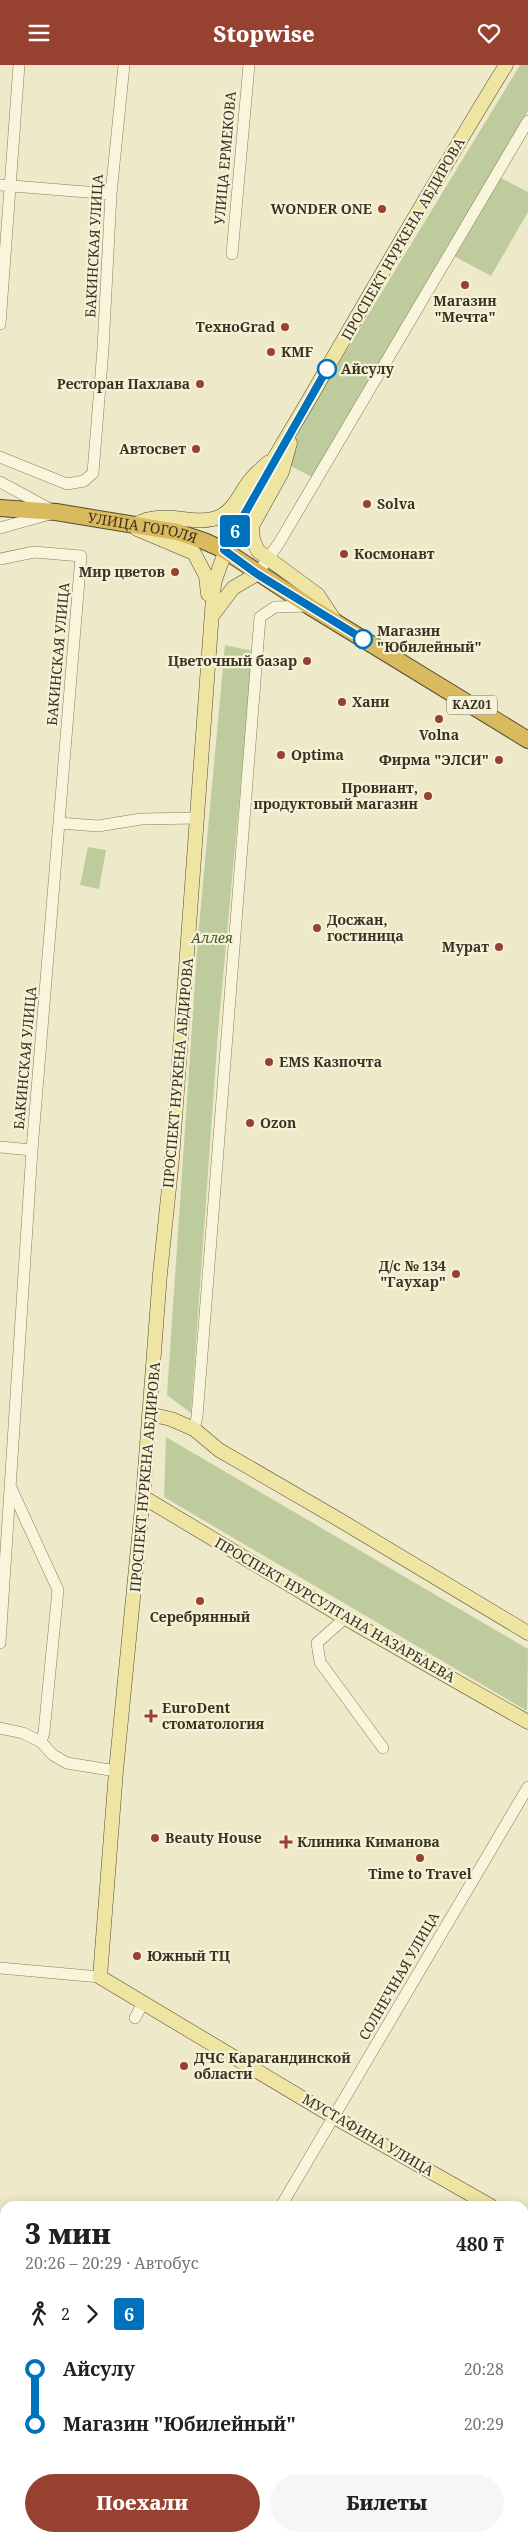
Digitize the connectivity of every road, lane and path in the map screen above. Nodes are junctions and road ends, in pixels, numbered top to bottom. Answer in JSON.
{"nodes":[{"id":1,"x":18,"y":65,"type":"edge"},
{"id":2,"x":124,"y":65,"type":"edge"},
{"id":3,"x":249,"y":65,"type":"edge"},
{"id":4,"x":506,"y":65,"type":"edge"},
{"id":5,"x":528,"y":121,"type":"edge"},
{"id":6,"x":5,"y":186,"type":"edge"},
{"id":7,"x":110,"y":194,"type":"junction"},
{"id":8,"x":232,"y":254,"type":"dead end"},
{"id":9,"x":0,"y":324,"type":"edge"},
{"id":10,"x":293,"y":428,"type":"junction"},
{"id":11,"x":280,"y":451,"type":"junction"},
{"id":12,"x":0,"y":457,"type":"edge"},
{"id":13,"x":0,"y":482,"type":"edge"},
{"id":14,"x":0,"y":508,"type":"edge"},
{"id":15,"x":56,"y":512,"type":"junction"},
{"id":16,"x":128,"y":524,"type":"junction"},
{"id":17,"x":0,"y":528,"type":"edge"},
{"id":18,"x":224,"y":550,"type":"junction"},
{"id":19,"x":0,"y":559,"type":"edge"},
{"id":20,"x":269,"y":559,"type":"junction"},
{"id":21,"x":257,"y":574,"type":"junction"},
{"id":22,"x":309,"y":606,"type":"junction"},
{"id":23,"x":212,"y":612,"type":"junction"},
{"id":24,"x":336,"y":623,"type":"junction"},
{"id":25,"x":528,"y":739,"type":"edge"},
{"id":26,"x":198,"y":818,"type":"junction"},
{"id":27,"x":59,"y":823,"type":"junction"},
{"id":28,"x":0,"y":1147,"type":"edge"},
{"id":29,"x":32,"y":1150,"type":"junction"},
{"id":30,"x":149,"y":1414,"type":"junction"},
{"id":31,"x":194,"y":1429,"type":"junction"},
{"id":32,"x":8,"y":1484,"type":"edge"},
{"id":33,"x":144,"y":1497,"type":"junction"},
{"id":34,"x":345,"y":1618,"type":"junction"},
{"id":35,"x":528,"y":1633,"type":"edge"},
{"id":36,"x":0,"y":1643,"type":"edge"},
{"id":37,"x":528,"y":1722,"type":"edge"},
{"id":38,"x":0,"y":1728,"type":"edge"},
{"id":39,"x":41,"y":1742,"type":"junction"},
{"id":40,"x":383,"y":1748,"type":"dead end"},
{"id":41,"x":116,"y":1771,"type":"junction"},
{"id":42,"x":528,"y":1787,"type":"edge"},
{"id":43,"x":0,"y":1968,"type":"edge"},
{"id":44,"x":100,"y":1977,"type":"junction"},
{"id":45,"x":143,"y":2003,"type":"junction"},
{"id":46,"x":136,"y":2018,"type":"dead end"},
{"id":47,"x":334,"y":2117,"type":"junction"},
{"id":48,"x":284,"y":2201,"type":"edge"},
{"id":49,"x":482,"y":2201,"type":"edge"}],
"edges":[{"from":1,"to":6,"type":"street"},
{"from":2,"to":7,"type":"street","name":"БАКИНСКАЯ УЛИЦА"},
{"from":3,"to":8,"type":"street","name":"УЛИЦА ЕРМЕКОВА"},
{"from":4,"to":10,"type":"main road","name":"ПРОСПЕКТ НУРКЕНА АБДИРОВА"},
{"from":5,"to":20,"type":"street"},
{"from":6,"to":7,"type":"street"},
{"from":6,"to":9,"type":"street"},
{"from":7,"to":12,"type":"street","name":"БАКИНСКАЯ УЛИЦА"},
{"from":10,"to":11,"type":"main road","name":"ПРОСПЕКТ НУРКЕНА АБДИРОВА"},
{"from":10,"to":20,"type":"main road"},
{"from":11,"to":16,"type":"main road"},
{"from":11,"to":18,"type":"main road","name":"ПРОСПЕКТ НУРКЕНА АБДИРОВА"},
{"from":13,"to":15,"type":"street"},
{"from":14,"to":15,"type":"highway","name":"УЛИЦА ГОГОЛЯ","number":"KАZ01"},
{"from":15,"to":16,"type":"highway","name":"УЛИЦА ГОГОЛЯ","number":"KАZ01"},
{"from":15,"to":17,"type":"street"},
{"from":16,"to":18,"type":"highway","name":"УЛИЦА ГОГОЛЯ","number":"KАZ01"},
{"from":16,"to":23,"type":"main road"},
{"from":18,"to":21,"type":"highway","name":"УЛИЦА ГОГОЛЯ","number":"KАZ01"},
{"from":18,"to":23,"type":"main road","name":"ПРОСПЕКТ НУРКЕНА АБДИРОВА"},
{"from":19,"to":27,"type":"street","name":"БАКИНСКАЯ УЛИЦА"},
{"from":20,"to":21,"type":"street"},
{"from":20,"to":24,"type":"main road"},
{"from":21,"to":22,"type":"highway","name":"УЛИЦА ГОГОЛЯ","number":"KАZ01"},
{"from":21,"to":23,"type":"main road"},
{"from":22,"to":24,"type":"highway","name":"УЛИЦА ГОГОЛЯ","number":"KАZ01"},
{"from":22,"to":31,"type":"street"},
{"from":23,"to":26,"type":"main road","name":"ПРОСПЕКТ НУРКЕНА АБДИРОВА"},
{"from":24,"to":25,"type":"highway","name":"УЛИЦА ГОГОЛЯ","number":"KАZ01"},
{"from":26,"to":27,"type":"street"},
{"from":26,"to":30,"type":"main road","name":"ПРОСПЕКТ НУРКЕНА АБДИРОВА"},
{"from":27,"to":29,"type":"street","name":"БАКИНСКАЯ УЛИЦА"},
{"from":28,"to":29,"type":"street"},
{"from":29,"to":32,"type":"street","name":"БАКИНСКАЯ УЛИЦА"},
{"from":30,"to":31,"type":"main road"},
{"from":30,"to":33,"type":"main road","name":"ПРОСПЕКТ НУРКЕНА АБДИРОВА"},
{"from":31,"to":35,"type":"main road"},
{"from":32,"to":36,"type":"street","name":"БАКИНСКАЯ УЛИЦА"},
{"from":32,"to":39,"type":"street"},
{"from":33,"to":34,"type":"main road","name":"ПРОСПЕКТ НУРСУЛТАНА НАЗАРБАЕВА"},
{"from":33,"to":41,"type":"main road","name":"ПРОСПЕКТ НУРКЕНА АБДИРОВА"},
{"from":34,"to":37,"type":"main road","name":"ПРОСПЕКТ НУРСУЛТАНА НАЗАРБАЕВА"},
{"from":34,"to":40,"type":"street"},
{"from":38,"to":39,"type":"street"},
{"from":39,"to":41,"type":"street"},
{"from":41,"to":44,"type":"main road","name":"ПРОСПЕКТ НУРКЕНА АБДИРОВА"},
{"from":42,"to":47,"type":"street","name":"СОЛНЕЧНАЯ УЛИЦА"},
{"from":43,"to":44,"type":"street","name":"МУСТАФИНА УЛИЦА"},
{"from":44,"to":45,"type":"main road","name":"МУСТАФИНА УЛИЦА"},
{"from":45,"to":46,"type":"street"},
{"from":45,"to":47,"type":"main road","name":"МУСТАФИНА УЛИЦА"},
{"from":47,"to":48,"type":"street","name":"СОЛНЕЧНАЯ УЛИЦА"},
{"from":47,"to":49,"type":"main road","name":"МУСТАФИНА УЛИЦА"}]}
